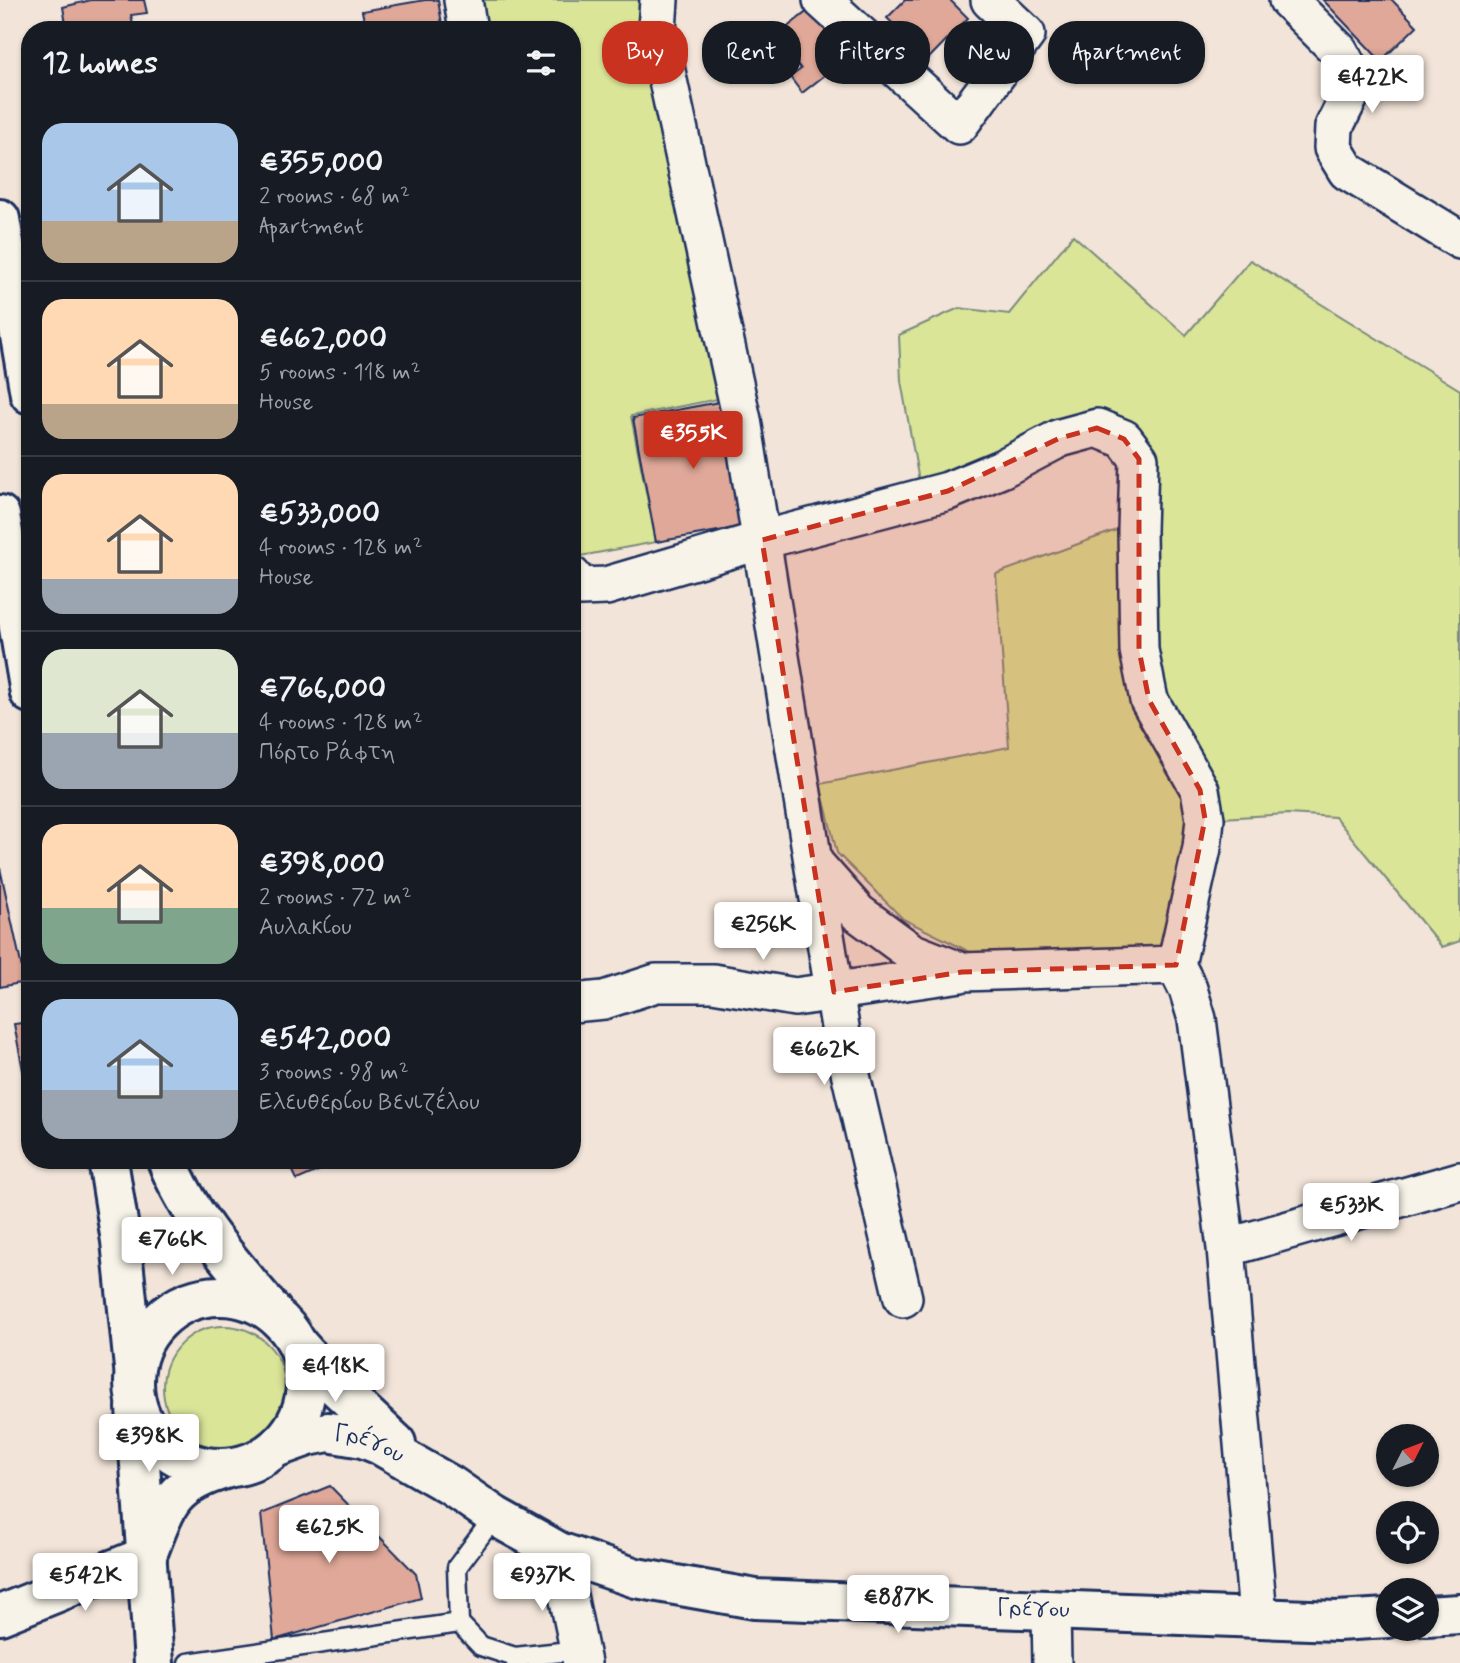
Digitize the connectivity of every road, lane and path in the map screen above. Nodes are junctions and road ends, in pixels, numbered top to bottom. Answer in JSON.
{"nodes":[{"id":1,"x":463,"y":0,"type":"edge"},
{"id":2,"x":659,"y":0,"type":"edge"},
{"id":3,"x":822,"y":0,"type":"edge"},
{"id":4,"x":990,"y":0,"type":"edge"},
{"id":5,"x":1288,"y":0,"type":"edge"},
{"id":6,"x":466,"y":21,"type":"edge"},
{"id":7,"x":0,"y":219,"type":"edge"},
{"id":8,"x":1460,"y":240,"type":"edge"},
{"id":9,"x":21,"y":342,"type":"edge"},
{"id":10,"x":0,"y":515,"type":"edge"},
{"id":11,"x":762,"y":540,"type":"junction"},
{"id":12,"x":581,"y":587,"type":"edge"},
{"id":13,"x":21,"y":640,"type":"edge"},
{"id":14,"x":813,"y":862,"type":"junction"},
{"id":15,"x":1176,"y":965,"type":"junction"},
{"id":16,"x":962,"y":972,"type":"junction"},
{"id":17,"x":834,"y":992,"type":"junction"},
{"id":18,"x":581,"y":1002,"type":"edge"},
{"id":19,"x":109,"y":1169,"type":"edge"},
{"id":20,"x":170,"y":1169,"type":"edge"},
{"id":21,"x":1460,"y":1181,"type":"edge"},
{"id":22,"x":1226,"y":1248,"type":"junction"},
{"id":23,"x":903,"y":1298,"type":"dead end"},
{"id":24,"x":288,"y":1331,"type":"junction"},
{"id":25,"x":135,"y":1384,"type":"junction"},
{"id":26,"x":280,"y":1446,"type":"junction"},
{"id":27,"x":225,"y":1469,"type":"junction"},
{"id":28,"x":450,"y":1485,"type":"junction"},
{"id":29,"x":495,"y":1516,"type":"junction"},
{"id":30,"x":559,"y":1552,"type":"junction"},
{"id":31,"x":147,"y":1556,"type":"junction"},
{"id":32,"x":1051,"y":1612,"type":"junction"},
{"id":33,"x":1460,"y":1614,"type":"edge"},
{"id":34,"x":0,"y":1615,"type":"edge"},
{"id":35,"x":1439,"y":1615,"type":"edge"},
{"id":36,"x":1258,"y":1616,"type":"junction"},
{"id":37,"x":1376,"y":1619,"type":"edge"},
{"id":38,"x":459,"y":1623,"type":"junction"},
{"id":39,"x":580,"y":1656,"type":"edge"},
{"id":40,"x":516,"y":1660,"type":"edge"},
{"id":41,"x":155,"y":1663,"type":"edge"},
{"id":42,"x":188,"y":1663,"type":"edge"},
{"id":43,"x":1052,"y":1663,"type":"edge"}],
"edges":[{"from":1,"to":6,"type":"street"},
{"from":2,"to":11,"type":"street"},
{"from":3,"to":4,"type":"street"},
{"from":5,"to":8,"type":"street"},
{"from":7,"to":9,"type":"main road"},
{"from":10,"to":13,"type":"main road"},
{"from":11,"to":12,"type":"street"},
{"from":11,"to":14,"type":"street"},
{"from":11,"to":15,"type":"street"},
{"from":14,"to":16,"type":"street"},
{"from":14,"to":17,"type":"street"},
{"from":15,"to":16,"type":"street"},
{"from":15,"to":22,"type":"street"},
{"from":16,"to":17,"type":"street"},
{"from":17,"to":18,"type":"street"},
{"from":17,"to":23,"type":"street"},
{"from":19,"to":25,"type":"main road"},
{"from":20,"to":24,"type":"main road","name":"Γρέγου"},
{"from":21,"to":22,"type":"street"},
{"from":22,"to":36,"type":"street"},
{"from":24,"to":25,"type":"main road"},
{"from":24,"to":26,"type":"main road"},
{"from":24,"to":28,"type":"main road","name":"Γρέγου"},
{"from":25,"to":27,"type":"main road"},
{"from":25,"to":31,"type":"main road"},
{"from":26,"to":27,"type":"main road"},
{"from":26,"to":28,"type":"main road","name":"Γρέγου"},
{"from":27,"to":31,"type":"main road"},
{"from":28,"to":29,"type":"main road","name":"Γρέγου"},
{"from":29,"to":30,"type":"main road","name":"Γρέγου"},
{"from":29,"to":38,"type":"lane"},
{"from":30,"to":32,"type":"main road","name":"Γρέγου"},
{"from":30,"to":39,"type":"street"},
{"from":31,"to":34,"type":"main road"},
{"from":31,"to":41,"type":"main road"},
{"from":32,"to":36,"type":"main road","name":"Γρέγου"},
{"from":32,"to":43,"type":"street"},
{"from":33,"to":35,"type":"main road"},
{"from":36,"to":37,"type":"main road","name":"Γρέγου"},
{"from":38,"to":40,"type":"lane"},
{"from":38,"to":42,"type":"lane"},
{"from":39,"to":40,"type":"lane"}]}
